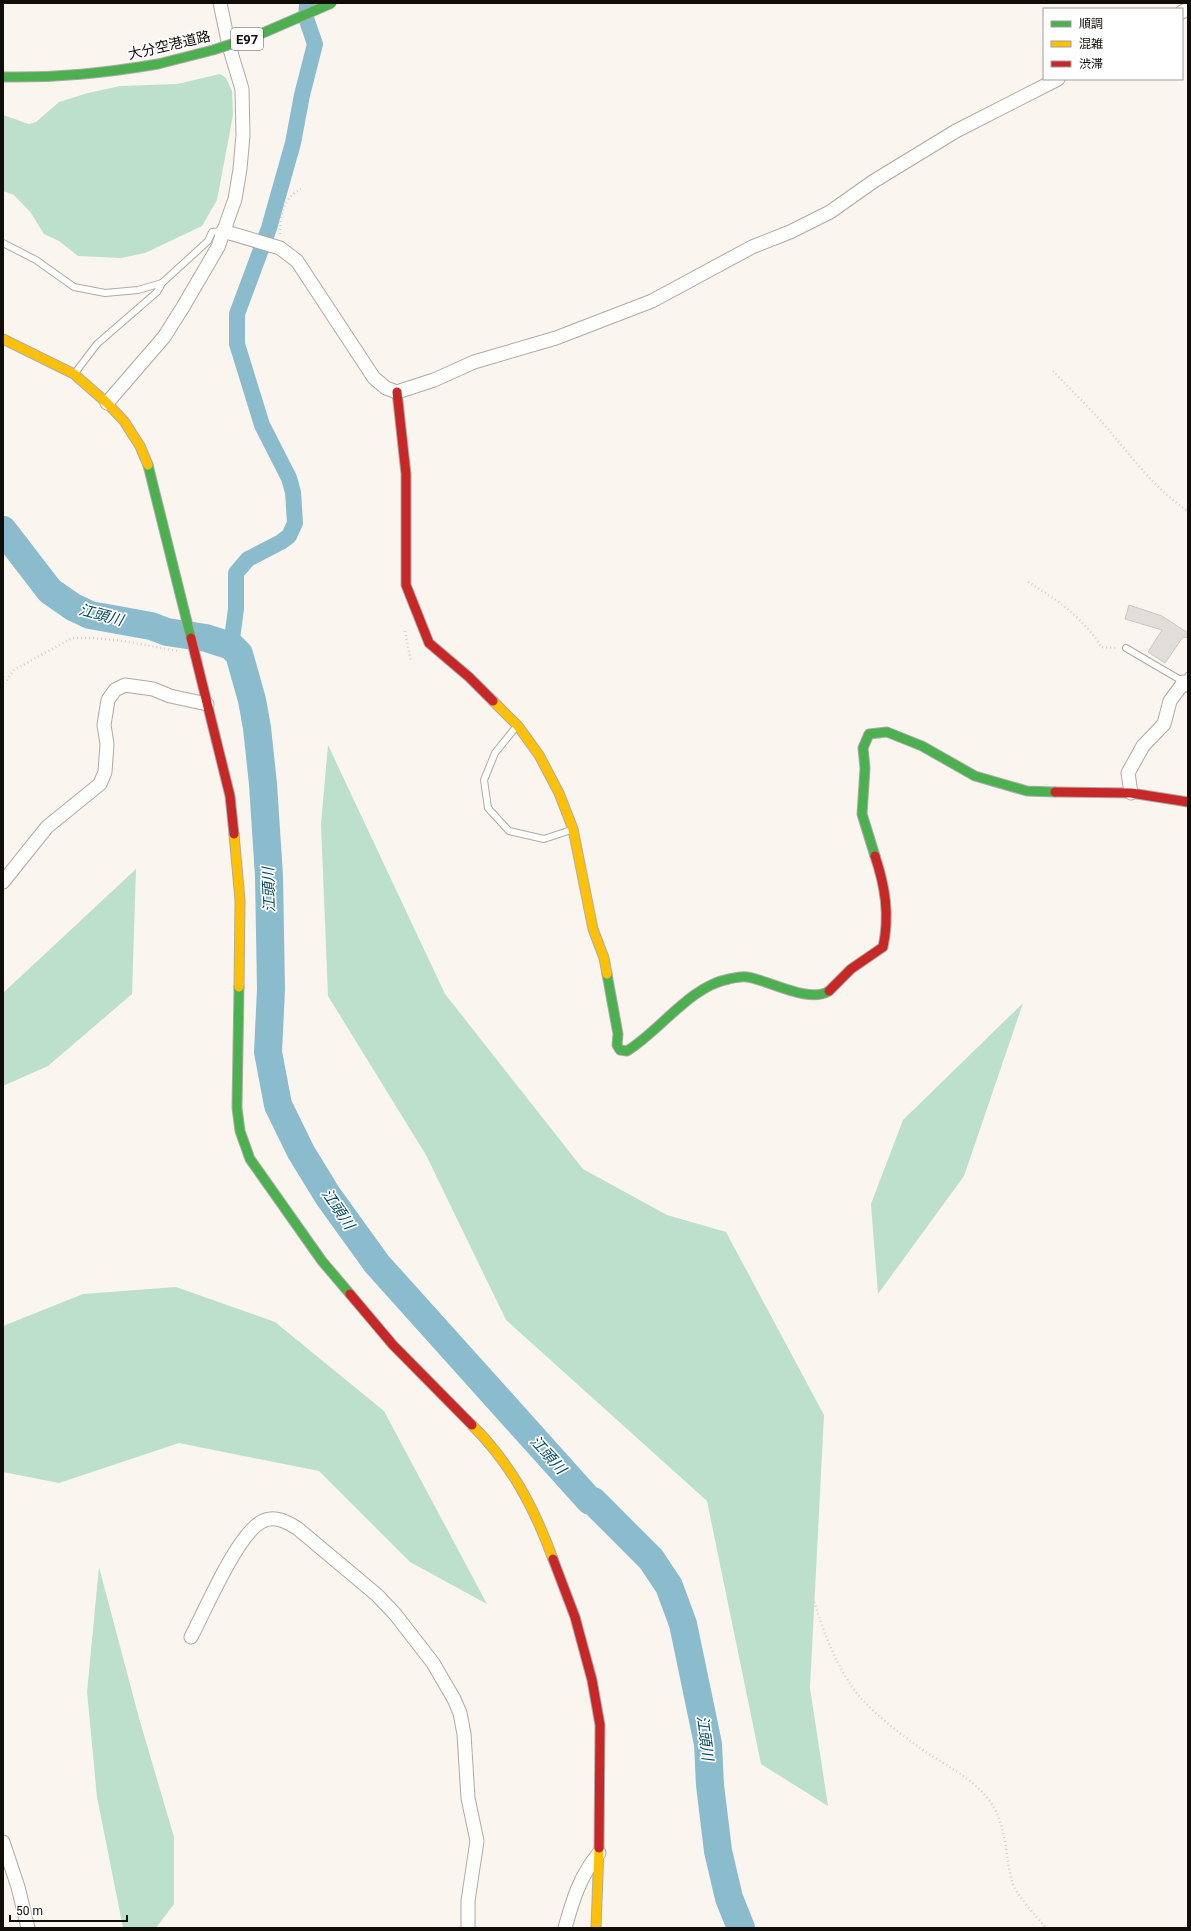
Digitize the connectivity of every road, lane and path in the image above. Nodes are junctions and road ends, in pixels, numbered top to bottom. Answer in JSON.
{"nodes":[{"id":1,"x":220,"y":3,"type":"edge"},
{"id":2,"x":332,"y":3,"type":"edge"},
{"id":3,"x":3,"y":77,"type":"edge"},
{"id":4,"x":1056,"y":80,"type":"edge"},
{"id":5,"x":301,"y":189,"type":"dead end"},
{"id":6,"x":223,"y":231,"type":"junction"},
{"id":7,"x":3,"y":243,"type":"edge"},
{"id":8,"x":275,"y":246,"type":"junction"},
{"id":9,"x":162,"y":283,"type":"junction"},
{"id":10,"x":3,"y":339,"type":"edge"},
{"id":11,"x":1053,"y":371,"type":"dead end"},
{"id":12,"x":74,"y":374,"type":"junction"},
{"id":13,"x":397,"y":392,"type":"junction"},
{"id":14,"x":107,"y":403,"type":"junction"},
{"id":15,"x":1188,"y":510,"type":"edge"},
{"id":16,"x":1028,"y":582,"type":"dead end"},
{"id":17,"x":1126,"y":648,"type":"joint"},
{"id":18,"x":196,"y":655,"type":"junction"},
{"id":19,"x":1187,"y":681,"type":"edge"},
{"id":20,"x":3,"y":682,"type":"edge"},
{"id":21,"x":207,"y":704,"type":"junction"},
{"id":22,"x":518,"y":726,"type":"junction"},
{"id":23,"x":1131,"y":793,"type":"junction"},
{"id":24,"x":1188,"y":802,"type":"edge"},
{"id":25,"x":573,"y":829,"type":"junction"},
{"id":26,"x":3,"y":882,"type":"edge"},
{"id":27,"x":809,"y":1587,"type":"dead end"},
{"id":28,"x":191,"y":1637,"type":"dead end"},
{"id":29,"x":3,"y":1842,"type":"edge"},
{"id":30,"x":599,"y":1853,"type":"junction"},
{"id":31,"x":28,"y":1928,"type":"edge"},
{"id":32,"x":468,"y":1928,"type":"edge"},
{"id":33,"x":565,"y":1928,"type":"edge"},
{"id":34,"x":596,"y":1928,"type":"edge"},
{"id":35,"x":1046,"y":1928,"type":"edge"}],
"edges":[{"from":1,"to":6,"type":"street"},
{"from":2,"to":3,"type":"main road","name":"大分空港道路","number":"E97","bridge":true},
{"from":4,"to":13,"type":"street"},
{"from":5,"to":8,"type":"path"},
{"from":6,"to":8,"type":"street"},
{"from":6,"to":9,"type":"lane"},
{"from":6,"to":14,"type":"street"},
{"from":7,"to":9,"type":"lane"},
{"from":8,"to":13,"type":"street"},
{"from":9,"to":12,"type":"lane"},
{"from":10,"to":12,"type":"main road"},
{"from":11,"to":15,"type":"path"},
{"from":12,"to":14,"type":"main road"},
{"from":13,"to":22,"type":"main road"},
{"from":14,"to":18,"type":"main road"},
{"from":16,"to":17,"type":"path"},
{"from":17,"to":19,"type":"lane"},
{"from":18,"to":20,"type":"path"},
{"from":18,"to":21,"type":"main road"},
{"from":19,"to":23,"type":"street"},
{"from":21,"to":26,"type":"street"},
{"from":21,"to":30,"type":"main road"},
{"from":22,"to":25,"type":"main road"},
{"from":22,"to":25,"type":"lane"},
{"from":23,"to":24,"type":"main road"},
{"from":23,"to":25,"type":"main road"},
{"from":27,"to":35,"type":"path"},
{"from":28,"to":32,"type":"street"},
{"from":29,"to":31,"type":"street"},
{"from":30,"to":33,"type":"street"},
{"from":30,"to":34,"type":"main road"}]}
